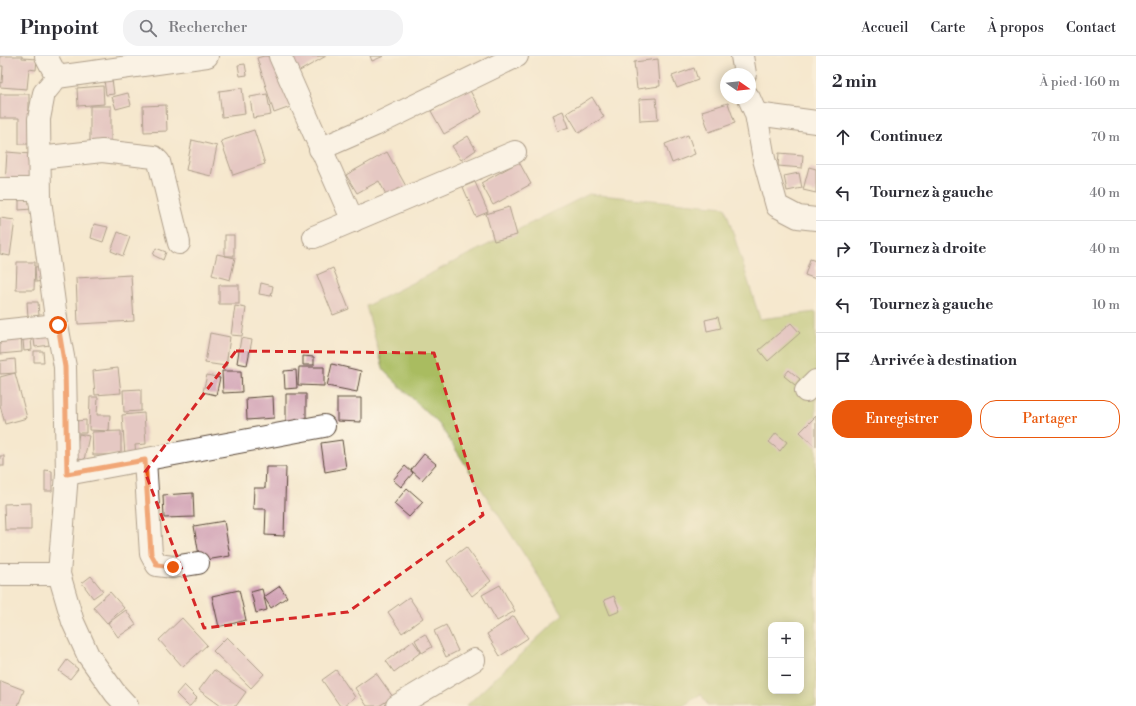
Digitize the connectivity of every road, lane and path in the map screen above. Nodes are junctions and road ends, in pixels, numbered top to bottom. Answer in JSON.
{"nodes":[{"id":1,"x":46,"y":56,"type":"edge"},
{"id":2,"x":207,"y":56,"type":"edge"},
{"id":3,"x":280,"y":56,"type":"edge"},
{"id":4,"x":517,"y":56,"type":"edge"},
{"id":5,"x":742,"y":56,"type":"edge"},
{"id":6,"x":135,"y":61,"type":"edge"},
{"id":7,"x":744,"y":68,"type":"edge"},
{"id":8,"x":57,"y":77,"type":"junction"},
{"id":9,"x":753,"y":106,"type":"edge"},
{"id":10,"x":816,"y":122,"type":"edge"},
{"id":11,"x":320,"y":148,"type":"junction"},
{"id":12,"x":515,"y":152,"type":"dead end"},
{"id":13,"x":39,"y":158,"type":"junction"},
{"id":14,"x":0,"y":189,"type":"edge"},
{"id":15,"x":39,"y":189,"type":"junction"},
{"id":16,"x":816,"y":219,"type":"edge"},
{"id":17,"x":353,"y":221,"type":"junction"},
{"id":18,"x":314,"y":237,"type":"dead end"},
{"id":19,"x":178,"y":243,"type":"dead end"},
{"id":20,"x":58,"y":325,"type":"junction"},
{"id":21,"x":0,"y":331,"type":"edge"},
{"id":22,"x":324,"y":426,"type":"dead end"},
{"id":23,"x":145,"y":460,"type":"junction"},
{"id":24,"x":67,"y":474,"type":"junction"},
{"id":25,"x":198,"y":563,"type":"dead end"},
{"id":26,"x":0,"y":574,"type":"edge"},
{"id":27,"x":59,"y":574,"type":"junction"},
{"id":28,"x":474,"y":660,"type":"dead end"},
{"id":29,"x":127,"y":706,"type":"edge"},
{"id":30,"x":397,"y":706,"type":"edge"}],
"edges":[{"from":1,"to":8,"type":"street"},
{"from":2,"to":6,"type":"street"},
{"from":3,"to":11,"type":"street"},
{"from":4,"to":11,"type":"street"},
{"from":5,"to":7,"type":"street"},
{"from":6,"to":8,"type":"street"},
{"from":8,"to":13,"type":"street"},
{"from":9,"to":10,"type":"street"},
{"from":9,"to":16,"type":"street"},
{"from":11,"to":17,"type":"street"},
{"from":12,"to":17,"type":"street"},
{"from":13,"to":15,"type":"street"},
{"from":13,"to":19,"type":"street"},
{"from":14,"to":15,"type":"street"},
{"from":15,"to":20,"type":"street"},
{"from":17,"to":18,"type":"street"},
{"from":20,"to":21,"type":"street"},
{"from":20,"to":24,"type":"street"},
{"from":22,"to":23,"type":"street"},
{"from":23,"to":24,"type":"street"},
{"from":23,"to":25,"type":"street"},
{"from":24,"to":27,"type":"street"},
{"from":26,"to":27,"type":"street"},
{"from":27,"to":29,"type":"street"},
{"from":28,"to":30,"type":"street"}]}
